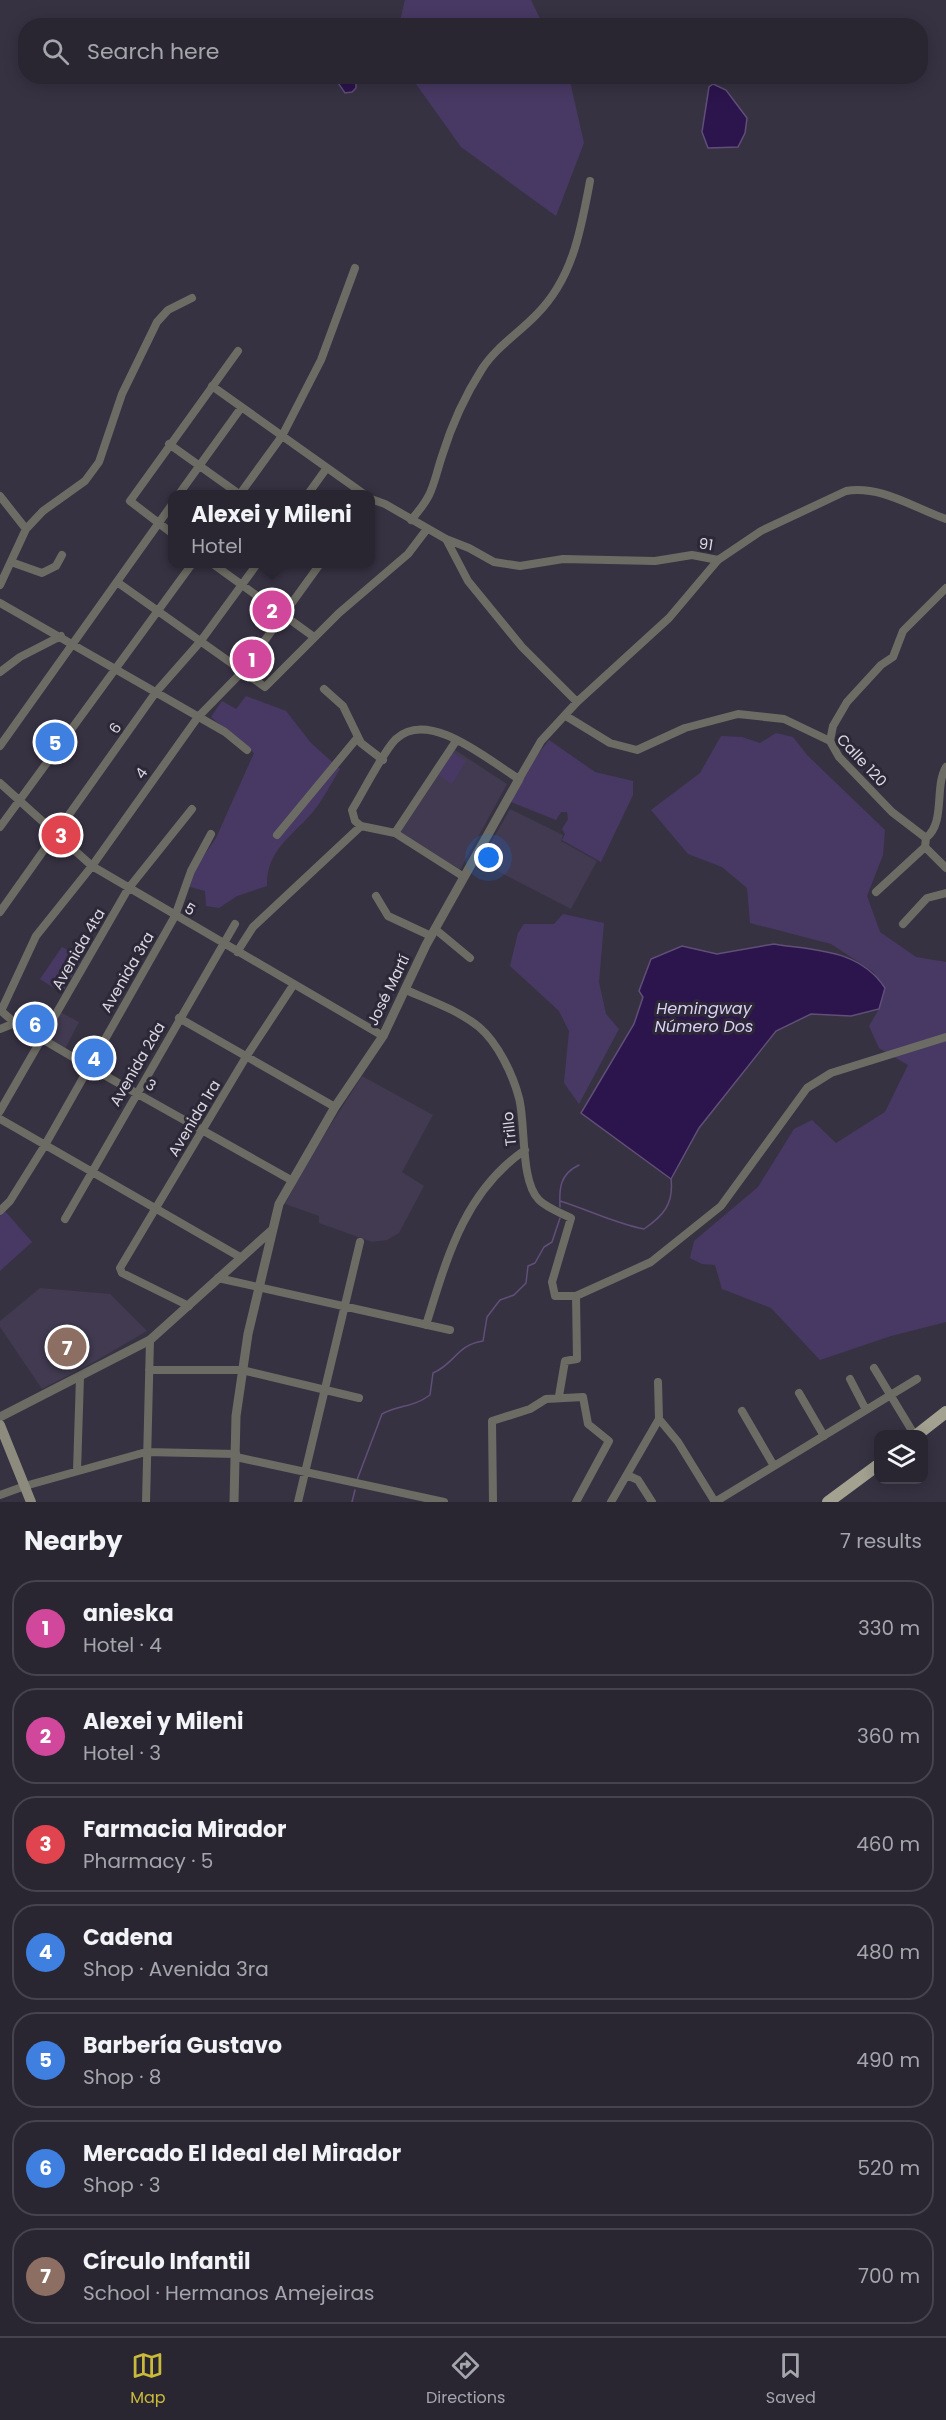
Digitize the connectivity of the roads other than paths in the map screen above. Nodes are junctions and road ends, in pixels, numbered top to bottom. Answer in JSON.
{"nodes":[{"id":1,"x":590,"y":181,"type":"dead end"},
{"id":2,"x":355,"y":268,"type":"dead end"},
{"id":3,"x":192,"y":298,"type":"dead end"},
{"id":4,"x":238,"y":351,"type":"dead end"},
{"id":5,"x":212,"y":386,"type":"junction"},
{"id":6,"x":242,"y":408,"type":"junction"},
{"id":7,"x":282,"y":436,"type":"junction"},
{"id":8,"x":169,"y":444,"type":"junction"},
{"id":9,"x":200,"y":466,"type":"junction"},
{"id":10,"x":326,"y":469,"type":"junction"},
{"id":11,"x":183,"y":490,"type":"edge"},
{"id":12,"x":233,"y":490,"type":"edge"},
{"id":13,"x":244,"y":490,"type":"edge"},
{"id":14,"x":311,"y":490,"type":"edge"},
{"id":15,"x":357,"y":490,"type":"edge"},
{"id":16,"x":0,"y":496,"type":"edge"},
{"id":17,"x":375,"y":500,"type":"edge"},
{"id":18,"x":168,"y":510,"type":"edge"},
{"id":19,"x":946,"y":519,"type":"edge"},
{"id":20,"x":411,"y":520,"type":"junction"},
{"id":21,"x":158,"y":523,"type":"junction"},
{"id":22,"x":26,"y":529,"type":"junction"},
{"id":23,"x":427,"y":529,"type":"junction"},
{"id":24,"x":168,"y":530,"type":"edge"},
{"id":25,"x":446,"y":540,"type":"junction"},
{"id":26,"x":62,"y":555,"type":"dead end"},
{"id":27,"x":718,"y":560,"type":"junction"},
{"id":28,"x":11,"y":562,"type":"junction"},
{"id":29,"x":189,"y":568,"type":"edge"},
{"id":30,"x":219,"y":568,"type":"edge"},
{"id":31,"x":254,"y":568,"type":"edge"},
{"id":32,"x":317,"y":568,"type":"edge"},
{"id":33,"x":117,"y":582,"type":"junction"},
{"id":34,"x":242,"y":584,"type":"junction"},
{"id":35,"x":0,"y":585,"type":"edge"},
{"id":36,"x":946,"y":588,"type":"edge"},
{"id":37,"x":0,"y":603,"type":"edge"},
{"id":38,"x":157,"y":610,"type":"junction"},
{"id":39,"x":283,"y":615,"type":"junction"},
{"id":40,"x":61,"y":636,"type":"junction"},
{"id":41,"x":314,"y":637,"type":"junction"},
{"id":42,"x":72,"y":642,"type":"junction"},
{"id":43,"x":200,"y":642,"type":"junction"},
{"id":44,"x":115,"y":667,"type":"junction"},
{"id":45,"x":0,"y":672,"type":"edge"},
{"id":46,"x":242,"y":672,"type":"junction"},
{"id":47,"x":324,"y":689,"type":"dead end"},
{"id":48,"x":156,"y":692,"type":"junction"},
{"id":49,"x":577,"y":702,"type":"junction"},
{"id":50,"x":566,"y":716,"type":"junction"},
{"id":51,"x":198,"y":717,"type":"junction"},
{"id":52,"x":358,"y":737,"type":"junction"},
{"id":53,"x":456,"y":741,"type":"junction"},
{"id":54,"x":830,"y":741,"type":"junction"},
{"id":55,"x":0,"y":746,"type":"edge"},
{"id":56,"x":247,"y":750,"type":"dead end"},
{"id":57,"x":383,"y":760,"type":"junction"},
{"id":58,"x":946,"y":767,"type":"edge"},
{"id":59,"x":519,"y":779,"type":"junction"},
{"id":60,"x":0,"y":783,"type":"edge"},
{"id":61,"x":20,"y":800,"type":"junction"},
{"id":62,"x":192,"y":809,"type":"dead end"},
{"id":63,"x":361,"y":826,"type":"junction"},
{"id":64,"x":0,"y":827,"type":"edge"},
{"id":65,"x":395,"y":833,"type":"junction"},
{"id":66,"x":211,"y":834,"type":"dead end"},
{"id":67,"x":277,"y":835,"type":"dead end"},
{"id":68,"x":55,"y":836,"type":"junction"},
{"id":69,"x":926,"y":842,"type":"junction"},
{"id":70,"x":92,"y":866,"type":"junction"},
{"id":71,"x":946,"y":868,"type":"edge"},
{"id":72,"x":464,"y":877,"type":"junction"},
{"id":73,"x":128,"y":889,"type":"junction"},
{"id":74,"x":876,"y":892,"type":"dead end"},
{"id":75,"x":946,"y":893,"type":"edge"},
{"id":76,"x":376,"y":896,"type":"dead end"},
{"id":77,"x":0,"y":912,"type":"edge"},
{"id":78,"x":175,"y":916,"type":"junction"},
{"id":79,"x":235,"y":924,"type":"dead end"},
{"id":80,"x":903,"y":924,"type":"dead end"},
{"id":81,"x":433,"y":932,"type":"junction"},
{"id":82,"x":223,"y":944,"type":"junction"},
{"id":83,"x":237,"y":952,"type":"junction"},
{"id":84,"x":470,"y":958,"type":"dead end"},
{"id":85,"x":294,"y":984,"type":"junction"},
{"id":86,"x":406,"y":990,"type":"junction"},
{"id":87,"x":1,"y":1010,"type":"edge"},
{"id":88,"x":178,"y":1018,"type":"junction"},
{"id":89,"x":15,"y":1023,"type":"junction"},
{"id":90,"x":0,"y":1029,"type":"edge"},
{"id":91,"x":383,"y":1036,"type":"junction"},
{"id":92,"x":946,"y":1037,"type":"edge"},
{"id":93,"x":42,"y":1038,"type":"junction"},
{"id":94,"x":246,"y":1057,"type":"junction"},
{"id":95,"x":88,"y":1066,"type":"junction"},
{"id":96,"x":136,"y":1092,"type":"junction"},
{"id":97,"x":334,"y":1107,"type":"junction"},
{"id":98,"x":0,"y":1112,"type":"edge"},
{"id":99,"x":0,"y":1119,"type":"edge"},
{"id":100,"x":202,"y":1131,"type":"junction"},
{"id":101,"x":45,"y":1144,"type":"junction"},
{"id":102,"x":525,"y":1150,"type":"junction"},
{"id":103,"x":93,"y":1170,"type":"junction"},
{"id":104,"x":291,"y":1180,"type":"junction"},
{"id":105,"x":157,"y":1207,"type":"junction"},
{"id":106,"x":0,"y":1211,"type":"edge"},
{"id":107,"x":66,"y":1219,"type":"dead end"},
{"id":108,"x":271,"y":1231,"type":"junction"},
{"id":109,"x":360,"y":1242,"type":"dead end"},
{"id":110,"x":240,"y":1257,"type":"junction"},
{"id":111,"x":218,"y":1278,"type":"junction"},
{"id":112,"x":258,"y":1287,"type":"junction"},
{"id":113,"x":576,"y":1296,"type":"junction"},
{"id":114,"x":189,"y":1306,"type":"junction"},
{"id":115,"x":346,"y":1307,"type":"junction"},
{"id":116,"x":426,"y":1325,"type":"junction"},
{"id":117,"x":450,"y":1330,"type":"dead end"},
{"id":118,"x":150,"y":1340,"type":"junction"},
{"id":119,"x":874,"y":1368,"type":"dead end"},
{"id":120,"x":149,"y":1370,"type":"junction"},
{"id":121,"x":242,"y":1370,"type":"junction"},
{"id":122,"x":80,"y":1377,"type":"junction"},
{"id":123,"x":850,"y":1379,"type":"dead end"},
{"id":124,"x":917,"y":1379,"type":"dead end"},
{"id":125,"x":658,"y":1382,"type":"dead end"},
{"id":126,"x":326,"y":1390,"type":"junction"},
{"id":127,"x":799,"y":1394,"type":"dead end"},
{"id":128,"x":890,"y":1394,"type":"junction"},
{"id":129,"x":560,"y":1396,"type":"junction"},
{"id":130,"x":360,"y":1398,"type":"dead end"},
{"id":131,"x":866,"y":1410,"type":"junction"},
{"id":132,"x":742,"y":1411,"type":"dead end"},
{"id":133,"x":946,"y":1412,"type":"edge"},
{"id":134,"x":0,"y":1417,"type":"edge"},
{"id":135,"x":658,"y":1419,"type":"junction"},
{"id":136,"x":0,"y":1425,"type":"edge"},
{"id":137,"x":913,"y":1430,"type":"edge"},
{"id":138,"x":921,"y":1430,"type":"edge"},
{"id":139,"x":824,"y":1436,"type":"junction"},
{"id":140,"x":146,"y":1452,"type":"junction"},
{"id":141,"x":236,"y":1455,"type":"junction"},
{"id":142,"x":774,"y":1466,"type":"junction"},
{"id":143,"x":874,"y":1469,"type":"edge"},
{"id":144,"x":77,"y":1471,"type":"junction"},
{"id":145,"x":304,"y":1473,"type":"junction"},
{"id":146,"x":627,"y":1475,"type":"junction"},
{"id":147,"x":25,"y":1486,"type":"junction"},
{"id":148,"x":0,"y":1495,"type":"edge"},
{"id":149,"x":439,"y":1501,"type":"edge"},
{"id":150,"x":31,"y":1502,"type":"edge"},
{"id":151,"x":146,"y":1502,"type":"edge"},
{"id":152,"x":234,"y":1502,"type":"edge"},
{"id":153,"x":298,"y":1502,"type":"edge"},
{"id":154,"x":493,"y":1502,"type":"edge"},
{"id":155,"x":576,"y":1502,"type":"edge"},
{"id":156,"x":611,"y":1502,"type":"edge"},
{"id":157,"x":652,"y":1502,"type":"edge"},
{"id":158,"x":715,"y":1502,"type":"edge"},
{"id":159,"x":828,"y":1502,"type":"edge"}],
"edges":[{"from":1,"to":20,"type":"street"},
{"from":2,"to":7,"type":"street"},
{"from":3,"to":22,"type":"street"},
{"from":4,"to":5,"type":"street"},
{"from":5,"to":6,"type":"street"},
{"from":5,"to":8,"type":"street"},
{"from":6,"to":7,"type":"street"},
{"from":6,"to":9,"type":"street"},
{"from":7,"to":10,"type":"street"},
{"from":7,"to":13,"type":"street"},
{"from":8,"to":9,"type":"street"},
{"from":8,"to":21,"type":"street"},
{"from":9,"to":11,"type":"street"},
{"from":9,"to":12,"type":"street"},
{"from":10,"to":14,"type":"street"},
{"from":10,"to":15,"type":"street"},
{"from":16,"to":22,"type":"street"},
{"from":17,"to":20,"type":"street","name":"91"},
{"from":18,"to":21,"type":"street"},
{"from":19,"to":27,"type":"street","name":"91"},
{"from":20,"to":23,"type":"street","name":"91"},
{"from":21,"to":24,"type":"street"},
{"from":21,"to":33,"type":"street"},
{"from":22,"to":28,"type":"street"},
{"from":23,"to":25,"type":"street","name":"91"},
{"from":23,"to":41,"type":"street"},
{"from":25,"to":27,"type":"street","name":"91"},
{"from":25,"to":49,"type":"street"},
{"from":26,"to":28,"type":"street"},
{"from":27,"to":49,"type":"street","name":"José Martí"},
{"from":28,"to":35,"type":"street"},
{"from":29,"to":38,"type":"street"},
{"from":30,"to":34,"type":"street"},
{"from":31,"to":34,"type":"street","name":"6"},
{"from":32,"to":39,"type":"street","name":"4"},
{"from":33,"to":38,"type":"street"},
{"from":33,"to":42,"type":"street"},
{"from":34,"to":39,"type":"street"},
{"from":34,"to":43,"type":"street","name":"6"},
{"from":36,"to":54,"type":"street"},
{"from":37,"to":40,"type":"street"},
{"from":38,"to":43,"type":"street"},
{"from":38,"to":44,"type":"street"},
{"from":39,"to":41,"type":"street"},
{"from":39,"to":46,"type":"street","name":"4"},
{"from":40,"to":42,"type":"street"},
{"from":40,"to":45,"type":"street"},
{"from":41,"to":46,"type":"street"},
{"from":42,"to":44,"type":"street"},
{"from":42,"to":55,"type":"street"},
{"from":43,"to":46,"type":"street"},
{"from":43,"to":48,"type":"street","name":"6"},
{"from":44,"to":48,"type":"street"},
{"from":44,"to":61,"type":"street"},
{"from":46,"to":51,"type":"street","name":"4"},
{"from":47,"to":52,"type":"street"},
{"from":48,"to":51,"type":"street"},
{"from":48,"to":68,"type":"street","name":"6"},
{"from":49,"to":50,"type":"street","name":"José Martí"},
{"from":50,"to":54,"type":"street","name":"Calle 120"},
{"from":50,"to":59,"type":"street","name":"José Martí"},
{"from":51,"to":56,"type":"street"},
{"from":51,"to":70,"type":"street","name":"4"},
{"from":52,"to":57,"type":"street"},
{"from":52,"to":67,"type":"street"},
{"from":53,"to":57,"type":"street"},
{"from":53,"to":59,"type":"street"},
{"from":53,"to":65,"type":"street"},
{"from":54,"to":69,"type":"street","name":"Calle 120"},
{"from":57,"to":63,"type":"street"},
{"from":58,"to":69,"type":"street"},
{"from":59,"to":72,"type":"street","name":"José Martí"},
{"from":60,"to":61,"type":"street","name":"5"},
{"from":61,"to":64,"type":"street"},
{"from":61,"to":68,"type":"street","name":"5"},
{"from":62,"to":73,"type":"street","name":"Avenida 4ta"},
{"from":63,"to":65,"type":"street"},
{"from":63,"to":83,"type":"street"},
{"from":65,"to":72,"type":"street"},
{"from":66,"to":78,"type":"street","name":"Avenida 3ra"},
{"from":68,"to":70,"type":"street","name":"5"},
{"from":68,"to":77,"type":"street","name":"6"},
{"from":69,"to":71,"type":"street","name":"Calle 120"},
{"from":69,"to":74,"type":"street"},
{"from":70,"to":73,"type":"street","name":"5"},
{"from":70,"to":87,"type":"street","name":"4"},
{"from":72,"to":81,"type":"street","name":"José Martí"},
{"from":73,"to":78,"type":"street","name":"5"},
{"from":73,"to":93,"type":"street","name":"Avenida 4ta"},
{"from":75,"to":80,"type":"street"},
{"from":76,"to":81,"type":"street"},
{"from":78,"to":82,"type":"street","name":"5"},
{"from":78,"to":95,"type":"street","name":"Avenida 3ra"},
{"from":79,"to":82,"type":"street","name":"Avenida 2da"},
{"from":81,"to":84,"type":"street"},
{"from":81,"to":86,"type":"street","name":"José Martí"},
{"from":82,"to":83,"type":"street","name":"5"},
{"from":82,"to":88,"type":"street","name":"Avenida 2da"},
{"from":83,"to":85,"type":"street","name":"5"},
{"from":85,"to":91,"type":"street","name":"5"},
{"from":85,"to":94,"type":"street","name":"Avenida 1ra"},
{"from":86,"to":91,"type":"street","name":"José Martí"},
{"from":86,"to":102,"type":"street","name":"Trillo"},
{"from":87,"to":89,"type":"street","name":"3"},
{"from":88,"to":94,"type":"street"},
{"from":88,"to":96,"type":"street","name":"Avenida 2da"},
{"from":89,"to":90,"type":"street"},
{"from":89,"to":93,"type":"street","name":"3"},
{"from":91,"to":97,"type":"street","name":"José Martí"},
{"from":92,"to":113,"type":"street"},
{"from":93,"to":95,"type":"street","name":"3"},
{"from":93,"to":98,"type":"street","name":"Avenida 4ta"},
{"from":94,"to":97,"type":"street"},
{"from":94,"to":100,"type":"street","name":"Avenida 1ra"},
{"from":95,"to":96,"type":"street","name":"3"},
{"from":95,"to":101,"type":"street","name":"Avenida 3ra"},
{"from":96,"to":100,"type":"street","name":"3"},
{"from":96,"to":103,"type":"street","name":"Avenida 2da"},
{"from":97,"to":104,"type":"street","name":"José Martí"},
{"from":99,"to":101,"type":"street"},
{"from":100,"to":104,"type":"street","name":"3"},
{"from":100,"to":105,"type":"street","name":"Avenida 1ra"},
{"from":101,"to":103,"type":"street"},
{"from":101,"to":106,"type":"street","name":"Avenida 3ra"},
{"from":102,"to":113,"type":"street","name":"Trillo"},
{"from":102,"to":116,"type":"street"},
{"from":103,"to":105,"type":"street"},
{"from":103,"to":107,"type":"street","name":"Avenida 2da"},
{"from":104,"to":108,"type":"street","name":"José Martí"},
{"from":105,"to":110,"type":"street"},
{"from":105,"to":114,"type":"street","name":"Avenida 1ra"},
{"from":108,"to":110,"type":"street"},
{"from":108,"to":112,"type":"street","name":"José Martí"},
{"from":109,"to":115,"type":"street"},
{"from":110,"to":111,"type":"street"},
{"from":111,"to":112,"type":"street"},
{"from":111,"to":114,"type":"street"},
{"from":112,"to":115,"type":"street"},
{"from":112,"to":121,"type":"street","name":"José Martí"},
{"from":113,"to":129,"type":"street"},
{"from":114,"to":118,"type":"street"},
{"from":115,"to":116,"type":"street"},
{"from":115,"to":126,"type":"street"},
{"from":116,"to":117,"type":"street"},
{"from":118,"to":120,"type":"street"},
{"from":118,"to":122,"type":"street"},
{"from":119,"to":128,"type":"street"},
{"from":120,"to":121,"type":"street"},
{"from":120,"to":140,"type":"street"},
{"from":121,"to":126,"type":"street"},
{"from":121,"to":141,"type":"street","name":"José Martí"},
{"from":122,"to":134,"type":"street"},
{"from":122,"to":144,"type":"street"},
{"from":123,"to":131,"type":"street"},
{"from":124,"to":128,"type":"street"},
{"from":125,"to":135,"type":"street"},
{"from":126,"to":130,"type":"street"},
{"from":126,"to":145,"type":"street"},
{"from":127,"to":139,"type":"street"},
{"from":128,"to":131,"type":"street"},
{"from":128,"to":137,"type":"street"},
{"from":129,"to":154,"type":"street"},
{"from":129,"to":155,"type":"street"},
{"from":131,"to":139,"type":"street"},
{"from":132,"to":142,"type":"street"},
{"from":133,"to":138,"type":"main road"},
{"from":135,"to":146,"type":"street"},
{"from":135,"to":158,"type":"street"},
{"from":136,"to":147,"type":"main road"},
{"from":139,"to":142,"type":"street"},
{"from":140,"to":141,"type":"street"},
{"from":140,"to":144,"type":"street"},
{"from":140,"to":151,"type":"street"},
{"from":141,"to":145,"type":"street"},
{"from":141,"to":152,"type":"street","name":"José Martí"},
{"from":142,"to":158,"type":"street"},
{"from":143,"to":159,"type":"main road"},
{"from":144,"to":147,"type":"street"},
{"from":145,"to":149,"type":"street"},
{"from":145,"to":153,"type":"street"},
{"from":146,"to":156,"type":"street"},
{"from":146,"to":157,"type":"street"},
{"from":147,"to":148,"type":"street"},
{"from":147,"to":150,"type":"main road"}]}
